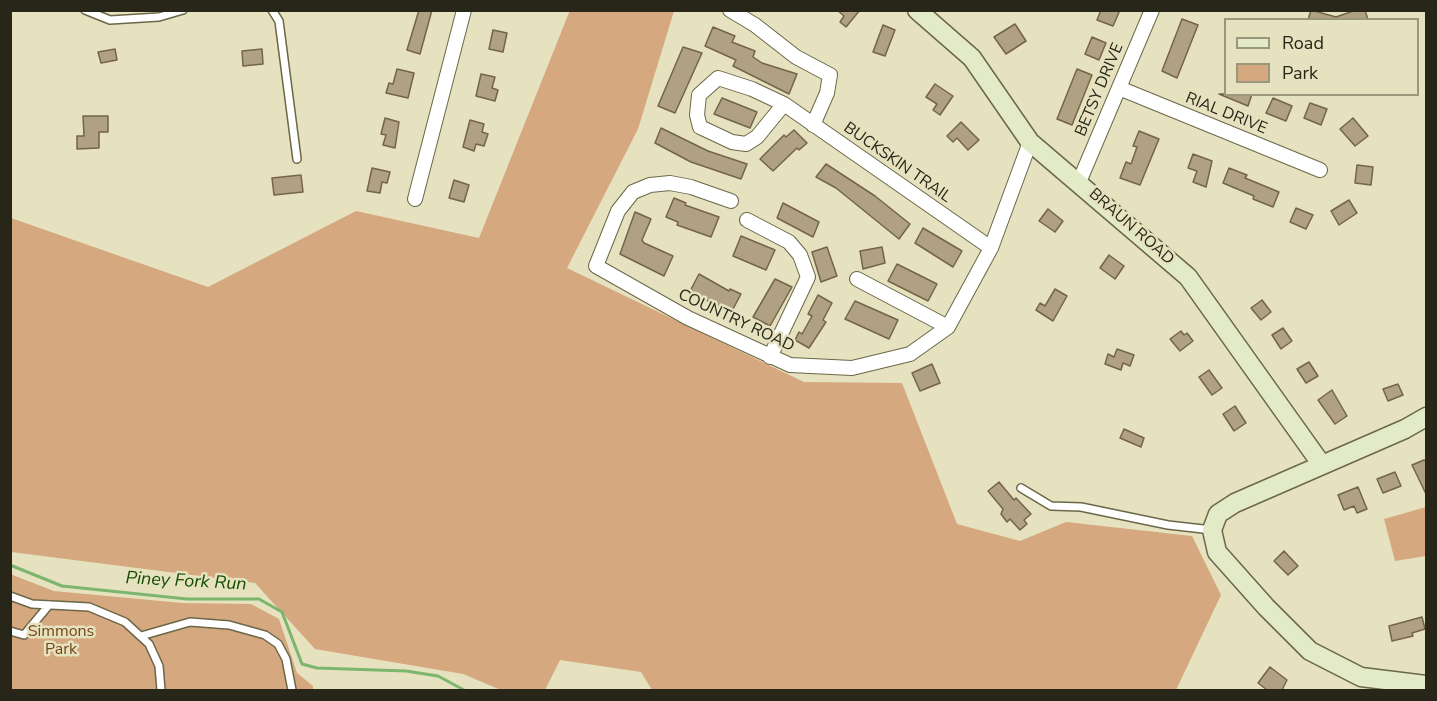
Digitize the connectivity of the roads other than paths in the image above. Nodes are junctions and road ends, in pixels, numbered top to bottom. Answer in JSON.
{"nodes":[{"id":1,"x":85,"y":10,"type":"edge"},
{"id":2,"x":183,"y":10,"type":"edge"},
{"id":3,"x":272,"y":10,"type":"edge"},
{"id":4,"x":464,"y":10,"type":"edge"},
{"id":5,"x":730,"y":10,"type":"edge"},
{"id":6,"x":916,"y":10,"type":"edge"},
{"id":7,"x":1152,"y":10,"type":"edge"},
{"id":8,"x":1119,"y":88,"type":"junction"},
{"id":9,"x":784,"y":104,"type":"junction"},
{"id":10,"x":813,"y":124,"type":"junction"},
{"id":11,"x":1030,"y":142,"type":"junction"},
{"id":12,"x":297,"y":159,"type":"dead end"},
{"id":13,"x":1320,"y":170,"type":"dead end"},
{"id":14,"x":1079,"y":182,"type":"junction"},
{"id":15,"x":415,"y":199,"type":"dead end"},
{"id":16,"x":731,"y":201,"type":"dead end"},
{"id":17,"x":747,"y":220,"type":"dead end"},
{"id":18,"x":991,"y":248,"type":"junction"},
{"id":19,"x":857,"y":279,"type":"dead end"},
{"id":20,"x":948,"y":327,"type":"junction"},
{"id":21,"x":770,"y":357,"type":"junction"},
{"id":22,"x":1426,"y":417,"type":"edge"},
{"id":23,"x":1322,"y":465,"type":"junction"},
{"id":24,"x":1022,"y":488,"type":"dead end"},
{"id":25,"x":1212,"y":530,"type":"junction"},
{"id":26,"x":10,"y":596,"type":"edge"},
{"id":27,"x":49,"y":605,"type":"junction"},
{"id":28,"x":10,"y":631,"type":"edge"},
{"id":29,"x":141,"y":636,"type":"junction"},
{"id":30,"x":1426,"y":685,"type":"edge"},
{"id":31,"x":162,"y":690,"type":"edge"},
{"id":32,"x":292,"y":690,"type":"edge"}],
"edges":[{"from":1,"to":2,"type":"lane"},
{"from":3,"to":12,"type":"lane"},
{"from":4,"to":15,"type":"street"},
{"from":5,"to":10,"type":"street"},
{"from":6,"to":11,"type":"street","name":"BRAUN ROAD"},
{"from":7,"to":8,"type":"street","name":"BETSY DRIVE"},
{"from":8,"to":13,"type":"street","name":"RIAL DRIVE"},
{"from":8,"to":14,"type":"street","name":"BETSY DRIVE"},
{"from":9,"to":9,"type":"street","name":"BUCKSKIN TRAIL"},
{"from":9,"to":10,"type":"street","name":"BUCKSKIN TRAIL"},
{"from":10,"to":18,"type":"street","name":"BUCKSKIN TRAIL"},
{"from":11,"to":14,"type":"street","name":"BRAUN ROAD"},
{"from":11,"to":18,"type":"street","name":"COUNTRY ROAD"},
{"from":14,"to":23,"type":"street","name":"BRAUN ROAD"},
{"from":16,"to":21,"type":"street","name":"COUNTRY ROAD"},
{"from":17,"to":21,"type":"street"},
{"from":18,"to":20,"type":"street","name":"COUNTRY ROAD"},
{"from":19,"to":20,"type":"street"},
{"from":20,"to":21,"type":"street","name":"COUNTRY ROAD"},
{"from":22,"to":23,"type":"street"},
{"from":23,"to":25,"type":"street"},
{"from":24,"to":25,"type":"lane"},
{"from":25,"to":30,"type":"street"},
{"from":26,"to":27,"type":"lane"},
{"from":27,"to":28,"type":"lane"},
{"from":27,"to":29,"type":"lane"},
{"from":29,"to":31,"type":"lane"},
{"from":29,"to":32,"type":"lane"}]}
